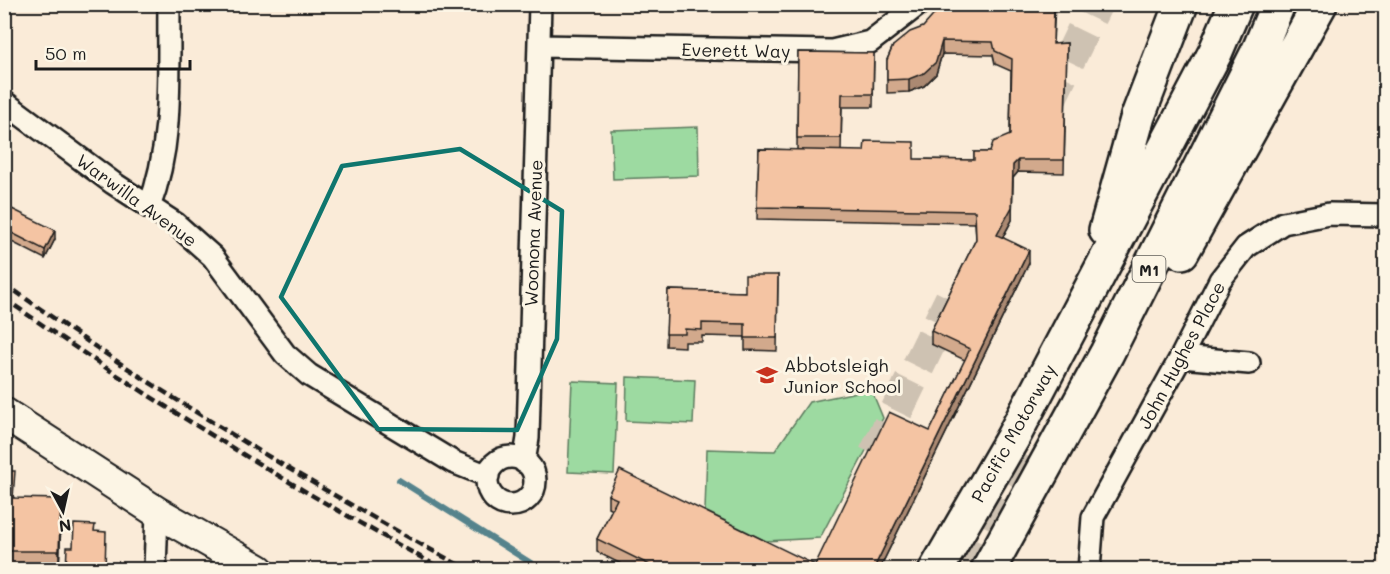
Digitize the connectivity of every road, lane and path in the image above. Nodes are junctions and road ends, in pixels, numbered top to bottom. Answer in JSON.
{"nodes":[{"id":1,"x":170,"y":4,"type":"edge"},
{"id":2,"x":540,"y":4,"type":"edge"},
{"id":3,"x":919,"y":4,"type":"edge"},
{"id":4,"x":1181,"y":4,"type":"edge"},
{"id":5,"x":1236,"y":4,"type":"edge"},
{"id":6,"x":1278,"y":4,"type":"edge"},
{"id":7,"x":1320,"y":4,"type":"edge"},
{"id":8,"x":539,"y":46,"type":"junction"},
{"id":9,"x":4,"y":102,"type":"edge"},
{"id":10,"x":149,"y":207,"type":"junction"},
{"id":11,"x":1386,"y":215,"type":"edge"},
{"id":12,"x":1088,"y":296,"type":"junction"},
{"id":13,"x":1181,"y":357,"type":"junction"},
{"id":14,"x":1249,"y":363,"type":"dead end"},
{"id":15,"x":4,"y":413,"type":"edge"},
{"id":16,"x":524,"y":462,"type":"junction"},
{"id":17,"x":488,"y":476,"type":"junction"},
{"id":18,"x":157,"y":512,"type":"junction"},
{"id":19,"x":1012,"y":529,"type":"junction"},
{"id":20,"x":155,"y":570,"type":"edge"},
{"id":21,"x":259,"y":570,"type":"edge"},
{"id":22,"x":936,"y":570,"type":"edge"},
{"id":23,"x":988,"y":570,"type":"edge"},
{"id":24,"x":1089,"y":570,"type":"edge"}],
"edges":[{"from":1,"to":10,"type":"street"},
{"from":2,"to":8,"type":"street","name":"Woonona Avenue"},
{"from":3,"to":8,"type":"street","name":"Everett Way"},
{"from":4,"to":12,"type":"highway","number":"M1"},
{"from":5,"to":12,"type":"highway","number":"M1"},
{"from":6,"to":19,"type":"highway","number":"M1"},
{"from":7,"to":19,"type":"highway","number":"M1"},
{"from":8,"to":16,"type":"street","name":"Woonona Avenue"},
{"from":9,"to":10,"type":"street","name":"Warwilla Avenue"},
{"from":10,"to":17,"type":"street","name":"Warwilla Avenue"},
{"from":11,"to":13,"type":"street","name":"John Hughes Place"},
{"from":12,"to":22,"type":"highway","name":"Pacific Motorway","number":"M1"},
{"from":13,"to":14,"type":"street"},
{"from":13,"to":24,"type":"street","name":"John Hughes Place"},
{"from":15,"to":18,"type":"street"},
{"from":16,"to":17,"type":"street"},
{"from":16,"to":17,"type":"street"},
{"from":18,"to":20,"type":"street"},
{"from":18,"to":21,"type":"street"},
{"from":19,"to":23,"type":"highway","number":"M1"}]}
